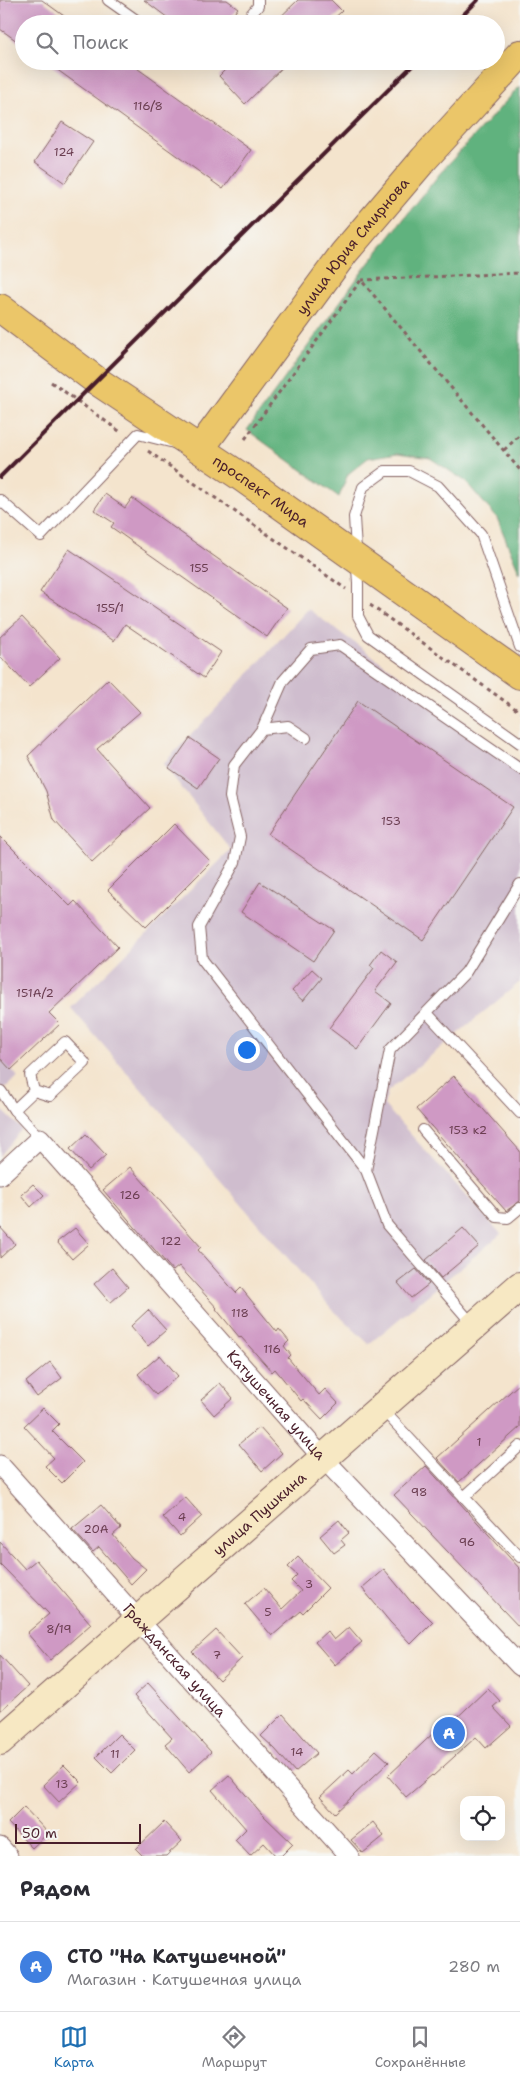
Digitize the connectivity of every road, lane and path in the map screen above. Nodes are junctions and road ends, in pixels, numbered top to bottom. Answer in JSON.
{"nodes":[{"id":1,"x":108,"y":0,"type":"edge"},
{"id":2,"x":258,"y":0,"type":"edge"},
{"id":3,"x":129,"y":15,"type":"edge"},
{"id":4,"x":250,"y":15,"type":"edge"},
{"id":5,"x":520,"y":54,"type":"edge"},
{"id":6,"x":520,"y":273,"type":"edge"},
{"id":7,"x":361,"y":280,"type":"junction"},
{"id":8,"x":0,"y":308,"type":"edge"},
{"id":9,"x":51,"y":382,"type":"dead end"},
{"id":10,"x":520,"y":435,"type":"edge"},
{"id":11,"x":245,"y":439,"type":"dead end"},
{"id":12,"x":132,"y":440,"type":"junction"},
{"id":13,"x":200,"y":449,"type":"junction"},
{"id":14,"x":504,"y":450,"type":"junction"},
{"id":15,"x":520,"y":470,"type":"edge"},
{"id":16,"x":0,"y":500,"type":"edge"},
{"id":17,"x":357,"y":559,"type":"junction"},
{"id":18,"x":358,"y":597,"type":"junction"},
{"id":19,"x":520,"y":647,"type":"edge"},
{"id":20,"x":520,"y":675,"type":"edge"},
{"id":21,"x":520,"y":712,"type":"edge"},
{"id":22,"x":262,"y":729,"type":"junction"},
{"id":23,"x":306,"y":738,"type":"dead end"},
{"id":24,"x":520,"y":743,"type":"edge"},
{"id":25,"x":520,"y":769,"type":"edge"},
{"id":26,"x":520,"y":884,"type":"edge"},
{"id":27,"x":427,"y":1013,"type":"junction"},
{"id":28,"x":1,"y":1091,"type":"edge"},
{"id":29,"x":34,"y":1091,"type":"junction"},
{"id":30,"x":14,"y":1110,"type":"junction"},
{"id":31,"x":520,"y":1113,"type":"edge"},
{"id":32,"x":423,"y":1130,"type":"dead end"},
{"id":33,"x":40,"y":1138,"type":"junction"},
{"id":34,"x":366,"y":1170,"type":"junction"},
{"id":35,"x":0,"y":1175,"type":"edge"},
{"id":36,"x":520,"y":1208,"type":"edge"},
{"id":37,"x":520,"y":1286,"type":"edge"},
{"id":38,"x":474,"y":1327,"type":"junction"},
{"id":39,"x":381,"y":1408,"type":"junction"},
{"id":40,"x":520,"y":1446,"type":"edge"},
{"id":41,"x":323,"y":1458,"type":"junction"},
{"id":42,"x":0,"y":1465,"type":"edge"},
{"id":43,"x":464,"y":1497,"type":"junction"},
{"id":44,"x":520,"y":1557,"type":"edge"},
{"id":45,"x":138,"y":1620,"type":"junction"},
{"id":46,"x":517,"y":1656,"type":"edge"},
{"id":47,"x":0,"y":1741,"type":"edge"},
{"id":48,"x":0,"y":1847,"type":"edge"},
{"id":49,"x":8,"y":1856,"type":"edge"},
{"id":50,"x":349,"y":1856,"type":"edge"}],
"edges":[{"from":1,"to":3,"type":"lane"},
{"from":2,"to":4,"type":"lane"},
{"from":5,"to":13,"type":"main road","name":"улица Юрия Смирнова"},
{"from":6,"to":7,"type":"path"},
{"from":7,"to":11,"type":"path"},
{"from":7,"to":14,"type":"path"},
{"from":8,"to":13,"type":"main road","name":"проспект Мира"},
{"from":9,"to":12,"type":"path"},
{"from":10,"to":14,"type":"path"},
{"from":12,"to":13,"type":"lane"},
{"from":12,"to":16,"type":"lane"},
{"from":12,"to":18,"type":"path"},
{"from":13,"to":17,"type":"main road","name":"проспект Мира"},
{"from":14,"to":15,"type":"path"},
{"from":17,"to":18,"type":"lane"},
{"from":17,"to":19,"type":"lane"},
{"from":17,"to":20,"type":"main road","name":"проспект Мира"},
{"from":18,"to":21,"type":"path"},
{"from":18,"to":24,"type":"lane"},
{"from":22,"to":23,"type":"lane"},
{"from":22,"to":25,"type":"lane"},
{"from":22,"to":34,"type":"lane"},
{"from":26,"to":27,"type":"lane"},
{"from":27,"to":31,"type":"lane"},
{"from":27,"to":34,"type":"lane"},
{"from":28,"to":30,"type":"lane"},
{"from":29,"to":29,"type":"lane"},
{"from":29,"to":30,"type":"lane"},
{"from":30,"to":33,"type":"lane"},
{"from":32,"to":36,"type":"lane"},
{"from":33,"to":35,"type":"street"},
{"from":33,"to":41,"type":"street","name":"Катушечная улица"},
{"from":34,"to":38,"type":"lane"},
{"from":37,"to":38,"type":"street","name":"улица Пушкина"},
{"from":38,"to":39,"type":"street","name":"улица Пушкина"},
{"from":39,"to":41,"type":"street","name":"улица Пушкина"},
{"from":39,"to":43,"type":"lane"},
{"from":40,"to":43,"type":"lane"},
{"from":41,"to":45,"type":"street","name":"улица Пушкина"},
{"from":41,"to":46,"type":"street","name":"Катушечная улица"},
{"from":42,"to":45,"type":"street","name":"Гражданская улица"},
{"from":43,"to":44,"type":"lane"},
{"from":45,"to":47,"type":"street","name":"улица Пушкина"},
{"from":45,"to":50,"type":"street","name":"Гражданская улица"},
{"from":48,"to":49,"type":"street"}]}
